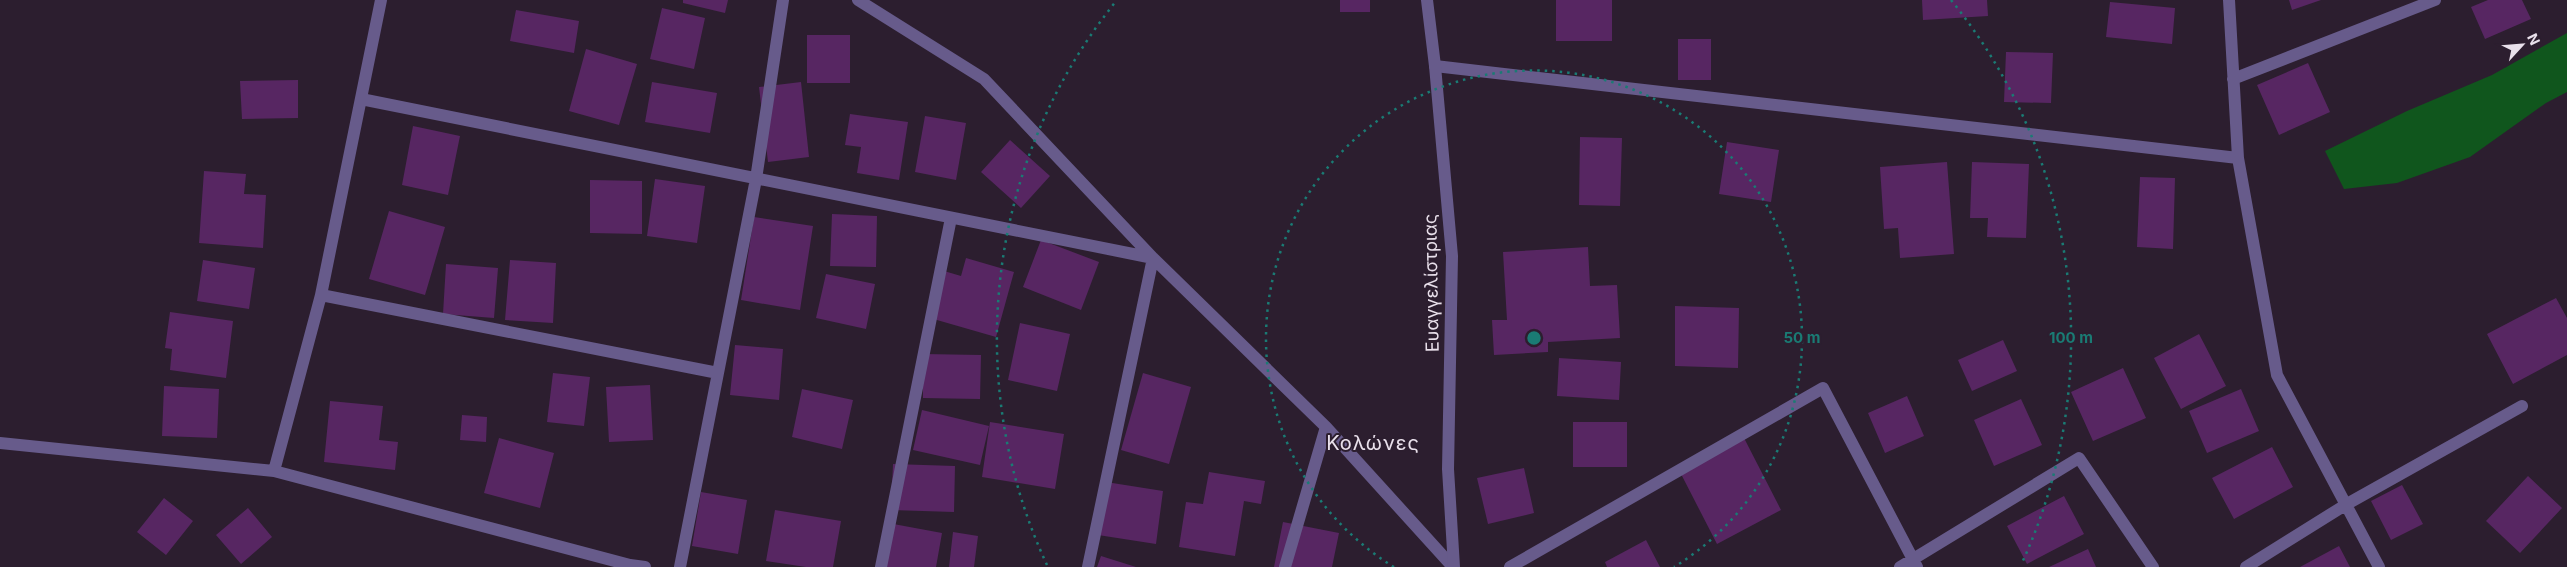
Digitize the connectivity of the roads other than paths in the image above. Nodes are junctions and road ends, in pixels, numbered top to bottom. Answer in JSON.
{"nodes":[{"id":1,"x":381,"y":0,"type":"edge"},
{"id":2,"x":783,"y":0,"type":"edge"},
{"id":3,"x":858,"y":0,"type":"edge"},
{"id":4,"x":1426,"y":0,"type":"edge"},
{"id":5,"x":2229,"y":0,"type":"edge"},
{"id":6,"x":2436,"y":0,"type":"edge"},
{"id":7,"x":1435,"y":66,"type":"junction"},
{"id":8,"x":2234,"y":79,"type":"junction"},
{"id":9,"x":361,"y":99,"type":"junction"},
{"id":10,"x":2238,"y":158,"type":"junction"},
{"id":11,"x":756,"y":179,"type":"junction"},
{"id":12,"x":951,"y":218,"type":"junction"},
{"id":13,"x":1153,"y":258,"type":"junction"},
{"id":14,"x":321,"y":295,"type":"junction"},
{"id":15,"x":718,"y":373,"type":"junction"},
{"id":16,"x":2522,"y":406,"type":"dead end"},
{"id":17,"x":1326,"y":427,"type":"junction"},
{"id":18,"x":0,"y":443,"type":"edge"},
{"id":19,"x":274,"y":471,"type":"junction"},
{"id":20,"x":2347,"y":504,"type":"junction"},
{"id":21,"x":1915,"y":563,"type":"edge"},
{"id":22,"x":630,"y":566,"type":"edge"},
{"id":23,"x":645,"y":567,"type":"edge"},
{"id":24,"x":680,"y":567,"type":"edge"},
{"id":25,"x":881,"y":567,"type":"edge"},
{"id":26,"x":1088,"y":567,"type":"edge"},
{"id":27,"x":1285,"y":567,"type":"edge"},
{"id":28,"x":1454,"y":567,"type":"edge"},
{"id":29,"x":1510,"y":567,"type":"edge"},
{"id":30,"x":1900,"y":567,"type":"edge"},
{"id":31,"x":2153,"y":567,"type":"edge"},
{"id":32,"x":2246,"y":567,"type":"edge"},
{"id":33,"x":2379,"y":567,"type":"edge"}],
"edges":[{"from":1,"to":9,"type":"street"},
{"from":2,"to":11,"type":"street"},
{"from":3,"to":13,"type":"street"},
{"from":4,"to":7,"type":"street","name":"Ευαγγελίστριας"},
{"from":5,"to":8,"type":"street"},
{"from":6,"to":8,"type":"street"},
{"from":7,"to":10,"type":"street"},
{"from":7,"to":28,"type":"street","name":"Ευαγγελίστριας"},
{"from":8,"to":10,"type":"street"},
{"from":9,"to":11,"type":"street"},
{"from":9,"to":14,"type":"street"},
{"from":10,"to":20,"type":"street"},
{"from":11,"to":12,"type":"street"},
{"from":11,"to":15,"type":"street"},
{"from":12,"to":13,"type":"street"},
{"from":12,"to":25,"type":"street"},
{"from":13,"to":17,"type":"street"},
{"from":13,"to":26,"type":"street"},
{"from":14,"to":15,"type":"street"},
{"from":14,"to":19,"type":"street"},
{"from":15,"to":24,"type":"street"},
{"from":16,"to":20,"type":"street"},
{"from":17,"to":27,"type":"street"},
{"from":17,"to":28,"type":"street"},
{"from":18,"to":19,"type":"street"},
{"from":19,"to":22,"type":"street"},
{"from":20,"to":32,"type":"street"},
{"from":20,"to":33,"type":"street"},
{"from":21,"to":29,"type":"street"},
{"from":21,"to":30,"type":"street"},
{"from":21,"to":31,"type":"street"},
{"from":22,"to":23,"type":"street"}]}
